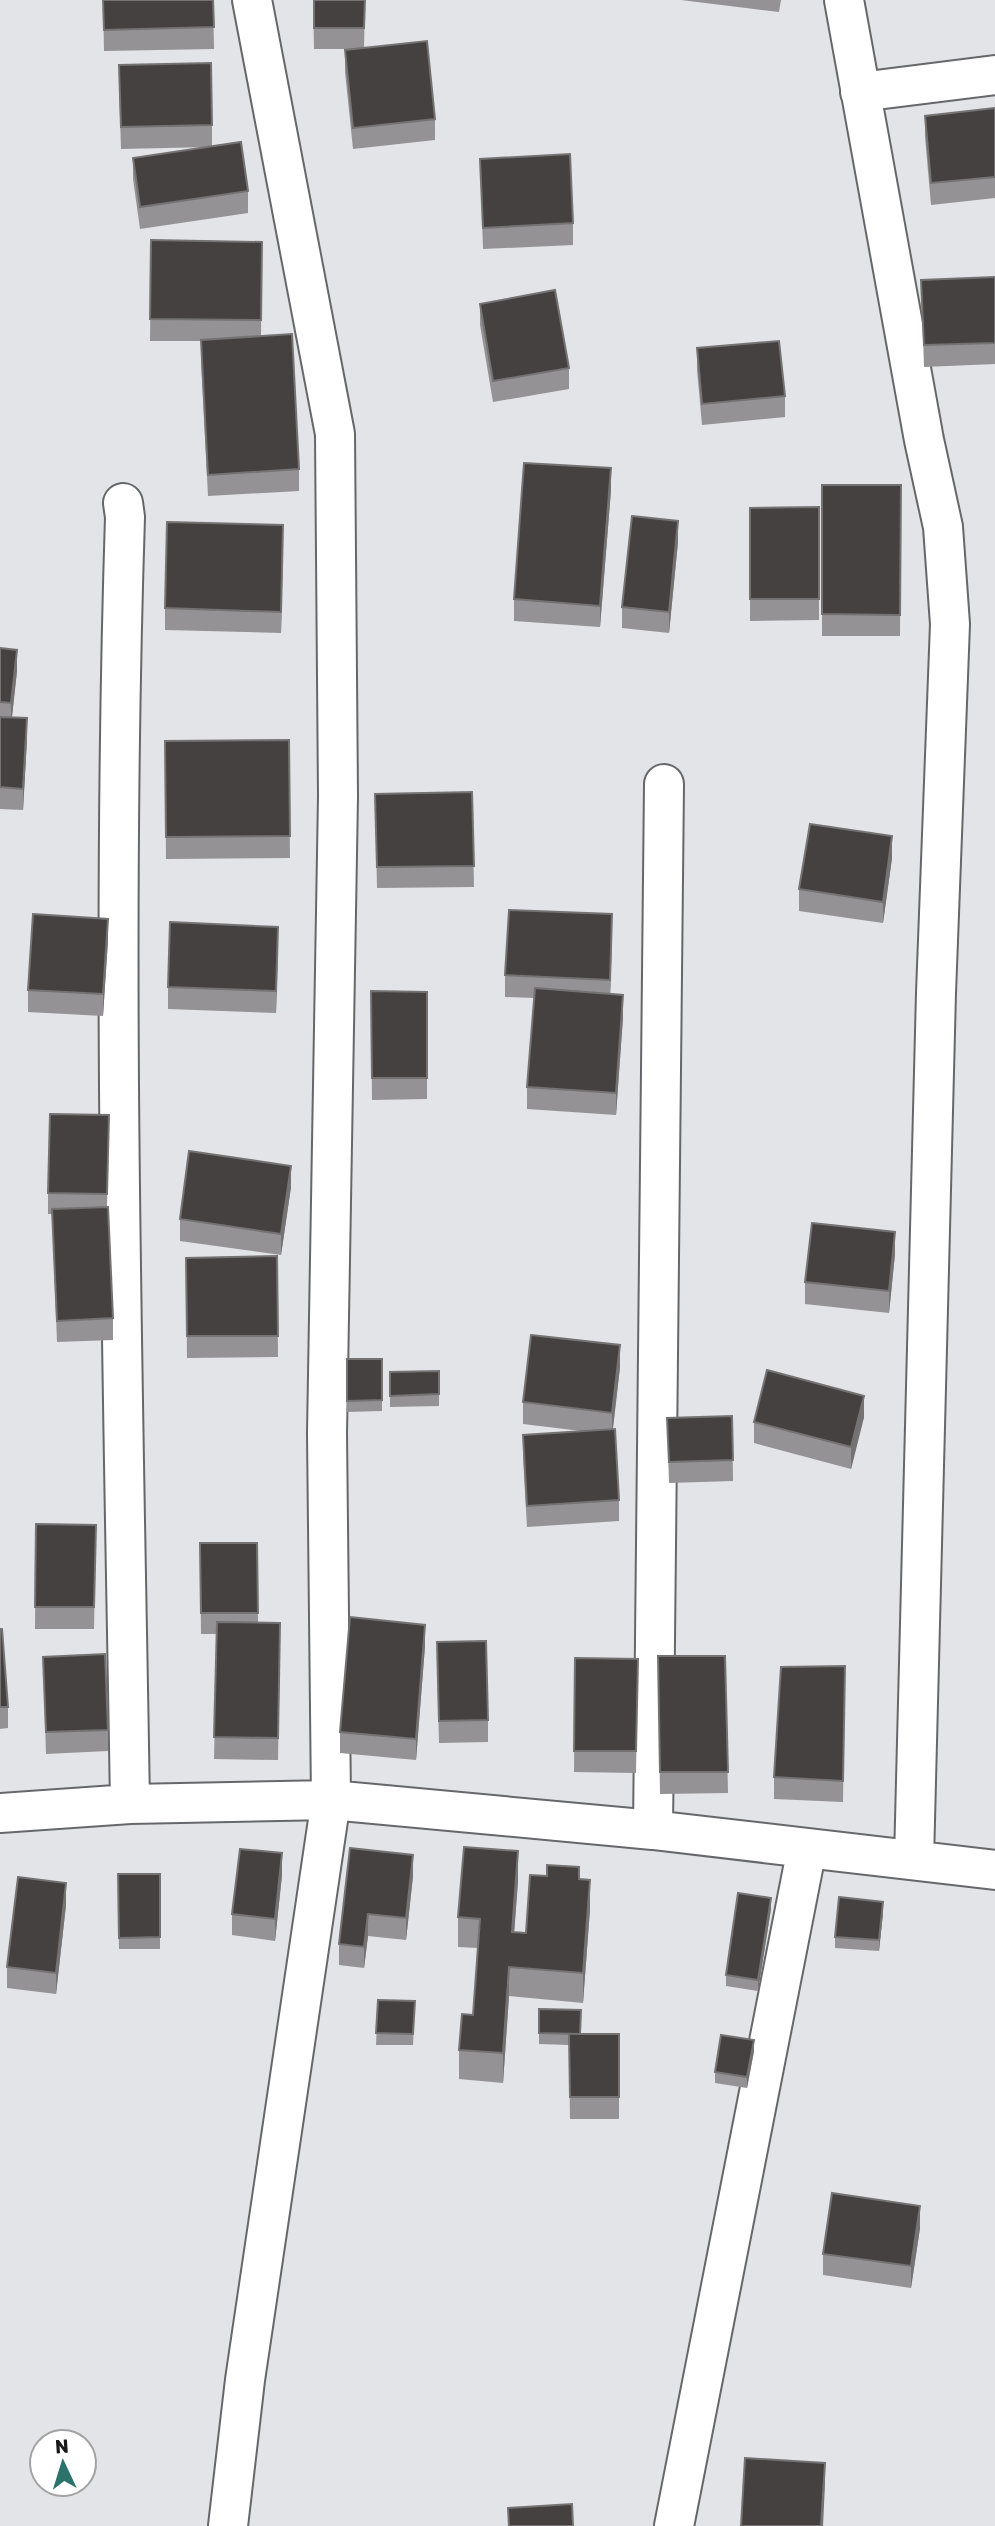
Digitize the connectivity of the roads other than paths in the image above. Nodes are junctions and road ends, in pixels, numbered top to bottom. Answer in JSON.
{"nodes":[{"id":1,"x":252,"y":0,"type":"edge"},
{"id":2,"x":844,"y":0,"type":"edge"},
{"id":3,"x":995,"y":75,"type":"edge"},
{"id":4,"x":860,"y":92,"type":"junction"},
{"id":5,"x":123,"y":503,"type":"dead end"},
{"id":6,"x":664,"y":784,"type":"dead end"},
{"id":7,"x":331,"y":1800,"type":"junction"},
{"id":8,"x":130,"y":1804,"type":"junction"},
{"id":9,"x":0,"y":1813,"type":"edge"},
{"id":10,"x":653,"y":1830,"type":"junction"},
{"id":11,"x":807,"y":1848,"type":"junction"},
{"id":12,"x":914,"y":1860,"type":"junction"},
{"id":13,"x":995,"y":1870,"type":"edge"},
{"id":14,"x":228,"y":2526,"type":"edge"},
{"id":15,"x":674,"y":2526,"type":"edge"}],
"edges":[{"from":1,"to":7,"type":"street"},
{"from":2,"to":4,"type":"street"},
{"from":3,"to":4,"type":"street"},
{"from":4,"to":12,"type":"street"},
{"from":5,"to":8,"type":"street"},
{"from":6,"to":10,"type":"street"},
{"from":7,"to":8,"type":"street"},
{"from":7,"to":10,"type":"street"},
{"from":7,"to":14,"type":"street"},
{"from":8,"to":9,"type":"street"},
{"from":10,"to":11,"type":"street"},
{"from":11,"to":12,"type":"street"},
{"from":11,"to":15,"type":"street"},
{"from":12,"to":13,"type":"street"}]}
